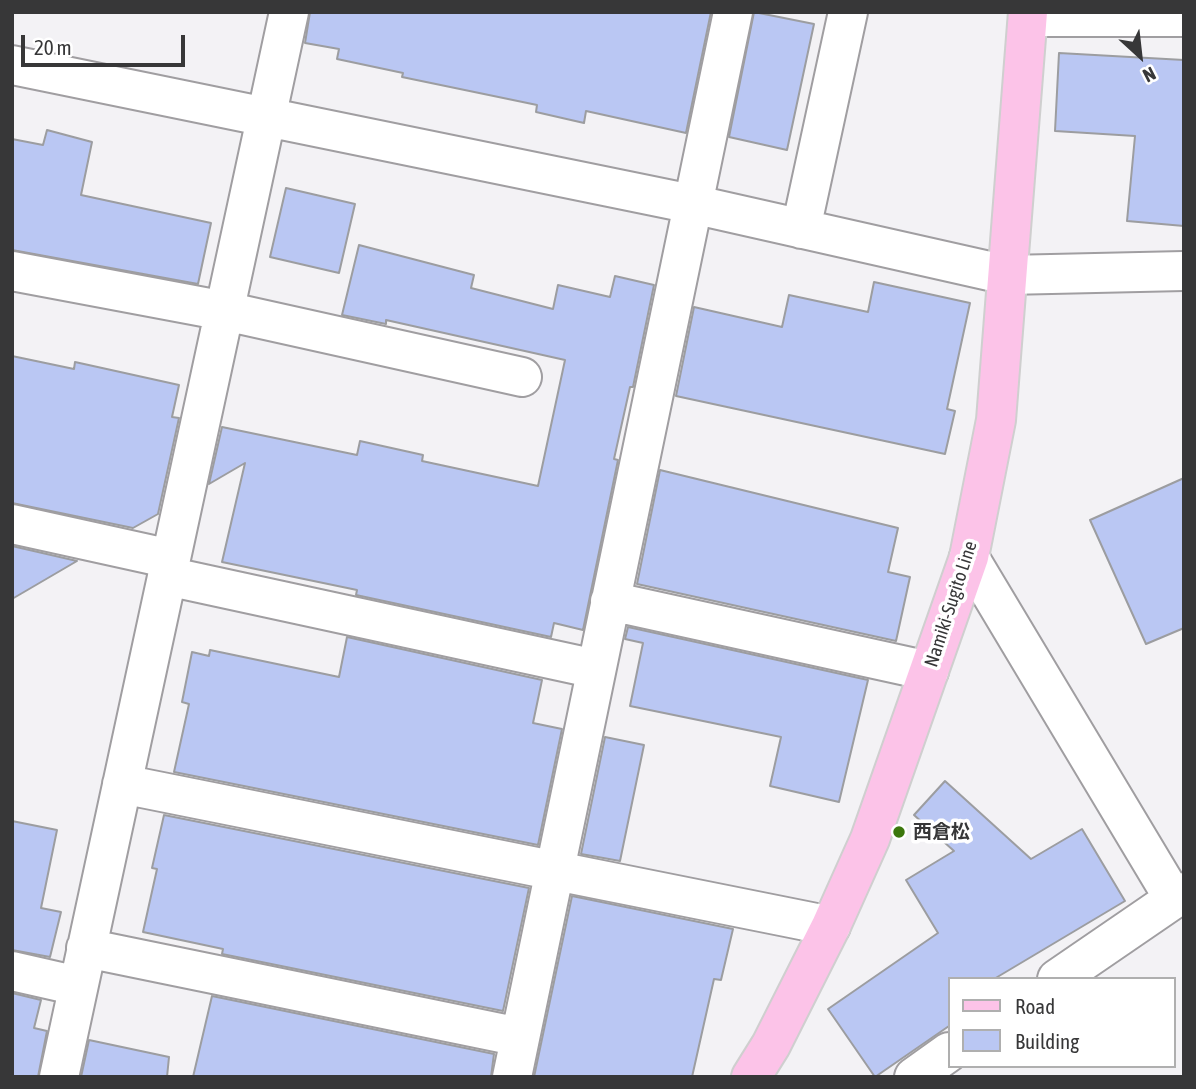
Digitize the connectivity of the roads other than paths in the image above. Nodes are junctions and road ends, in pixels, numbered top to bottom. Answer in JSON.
{"nodes":[{"id":1,"x":289,"y":12,"type":"edge"},
{"id":2,"x":733,"y":12,"type":"edge"},
{"id":3,"x":848,"y":12,"type":"edge"},
{"id":4,"x":1028,"y":15,"type":"edge"},
{"id":5,"x":1184,"y":17,"type":"edge"},
{"id":6,"x":12,"y":65,"type":"edge"},
{"id":7,"x":267,"y":117,"type":"junction"},
{"id":8,"x":692,"y":204,"type":"junction"},
{"id":9,"x":802,"y":229,"type":"junction"},
{"id":10,"x":12,"y":271,"type":"edge"},
{"id":11,"x":1184,"y":271,"type":"edge"},
{"id":12,"x":1007,"y":275,"type":"junction"},
{"id":13,"x":225,"y":312,"type":"junction"},
{"id":14,"x":522,"y":377,"type":"dead end"},
{"id":15,"x":12,"y":524,"type":"edge"},
{"id":16,"x":970,"y":557,"type":"junction"},
{"id":17,"x":169,"y":567,"type":"junction"},
{"id":18,"x":610,"y":601,"type":"junction"},
{"id":19,"x":596,"y":669,"type":"junction"},
{"id":20,"x":929,"y":671,"type":"junction"},
{"id":21,"x":122,"y":784,"type":"junction"},
{"id":22,"x":554,"y":872,"type":"junction"},
{"id":23,"x":1179,"y":895,"type":"edge"},
{"id":24,"x":831,"y":926,"type":"junction"},
{"id":25,"x":86,"y":948,"type":"junction"},
{"id":26,"x":12,"y":971,"type":"edge"},
{"id":27,"x":1060,"y":977,"type":"edge"},
{"id":28,"x":78,"y":986,"type":"junction"},
{"id":29,"x":520,"y":1037,"type":"junction"},
{"id":30,"x":948,"y":1053,"type":"edge"},
{"id":31,"x":60,"y":1077,"type":"edge"},
{"id":32,"x":512,"y":1077,"type":"edge"},
{"id":33,"x":751,"y":1077,"type":"edge"},
{"id":34,"x":914,"y":1077,"type":"edge"}],
"edges":[{"from":1,"to":7,"type":"street"},
{"from":2,"to":8,"type":"street"},
{"from":3,"to":9,"type":"street"},
{"from":4,"to":5,"type":"street"},
{"from":4,"to":12,"type":"main road","name":"Namiki-Sugito Line"},
{"from":6,"to":7,"type":"street"},
{"from":7,"to":8,"type":"street"},
{"from":7,"to":13,"type":"street"},
{"from":8,"to":9,"type":"street"},
{"from":8,"to":18,"type":"street"},
{"from":9,"to":12,"type":"street"},
{"from":10,"to":13,"type":"street"},
{"from":11,"to":12,"type":"street"},
{"from":12,"to":16,"type":"main road","name":"Namiki-Sugito Line"},
{"from":13,"to":14,"type":"street"},
{"from":13,"to":17,"type":"street"},
{"from":15,"to":17,"type":"street"},
{"from":16,"to":20,"type":"main road","name":"Namiki-Sugito Line"},
{"from":16,"to":23,"type":"street"},
{"from":17,"to":19,"type":"street"},
{"from":17,"to":21,"type":"street"},
{"from":18,"to":19,"type":"street"},
{"from":18,"to":20,"type":"street"},
{"from":19,"to":22,"type":"street"},
{"from":20,"to":24,"type":"main road","name":"Namiki-Sugito Line"},
{"from":21,"to":22,"type":"street"},
{"from":21,"to":25,"type":"street"},
{"from":22,"to":24,"type":"street"},
{"from":22,"to":29,"type":"street"},
{"from":23,"to":27,"type":"street"},
{"from":24,"to":33,"type":"main road","name":"Namiki-Sugito Line"},
{"from":25,"to":28,"type":"street"},
{"from":25,"to":29,"type":"street"},
{"from":26,"to":28,"type":"street"},
{"from":28,"to":31,"type":"street"},
{"from":29,"to":32,"type":"street"},
{"from":30,"to":34,"type":"street"}]}
